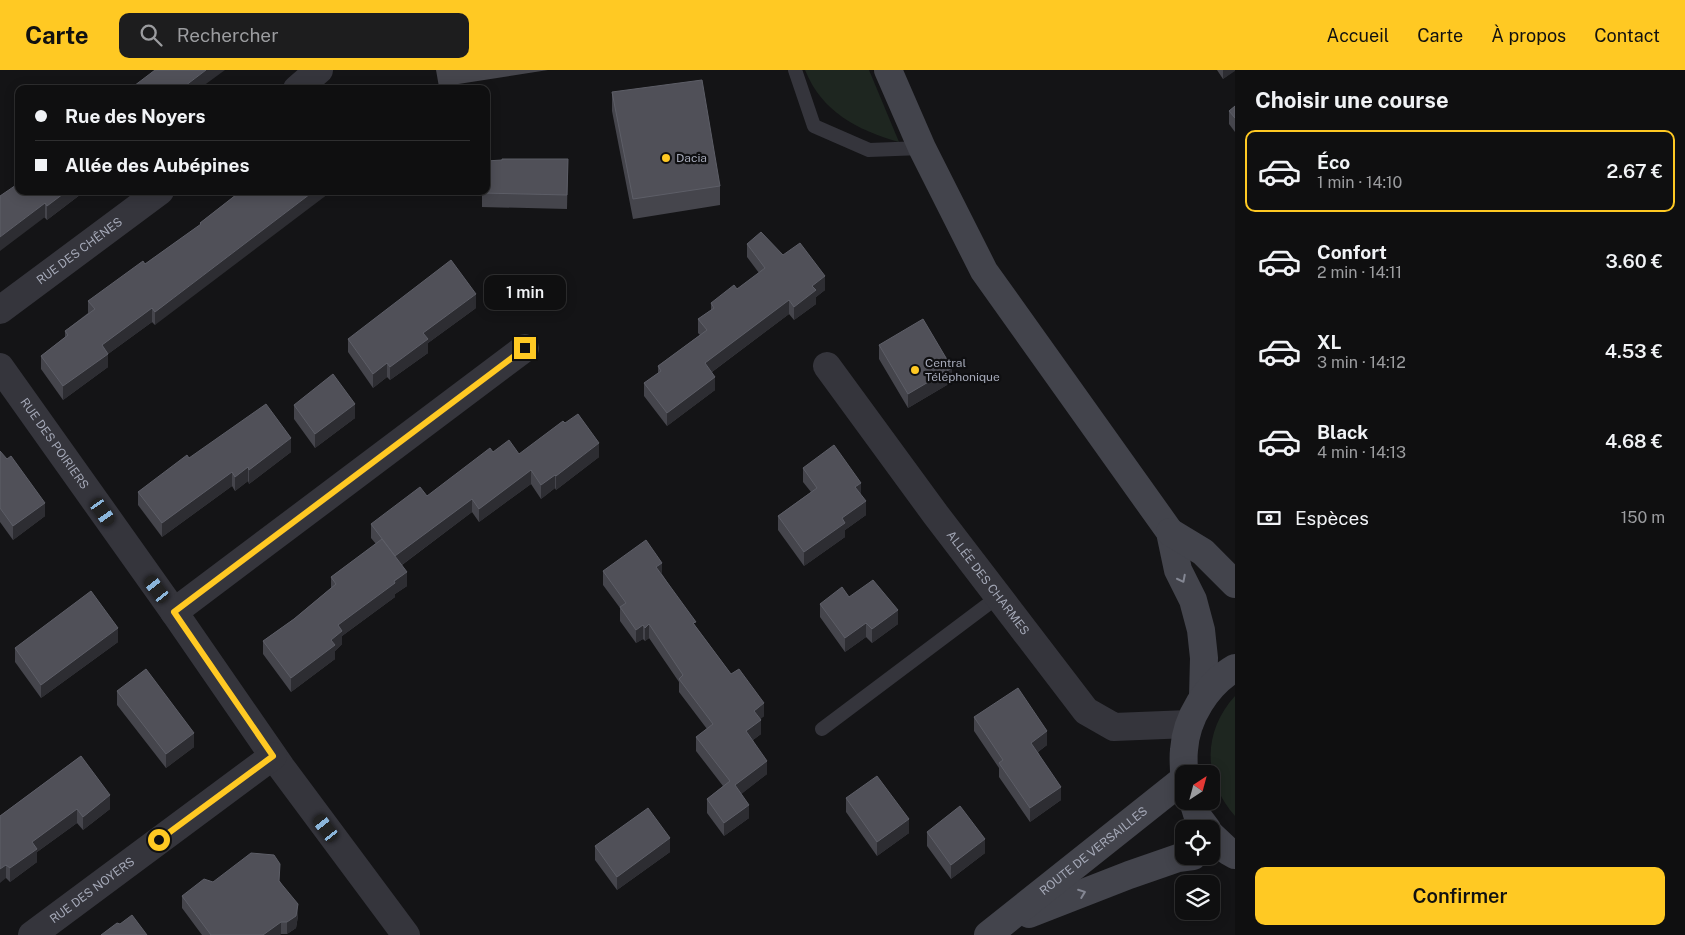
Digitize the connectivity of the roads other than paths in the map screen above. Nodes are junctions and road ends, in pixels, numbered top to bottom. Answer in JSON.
{"nodes":[{"id":1,"x":319,"y":70,"type":"edge"},
{"id":2,"x":795,"y":70,"type":"edge"},
{"id":3,"x":888,"y":70,"type":"edge"},
{"id":4,"x":301,"y":85,"type":"edge"},
{"id":5,"x":922,"y":148,"type":"junction"},
{"id":6,"x":155,"y":195,"type":"edge"},
{"id":7,"x":0,"y":310,"type":"edge"},
{"id":8,"x":525,"y":348,"type":"dead end"},
{"id":9,"x":827,"y":366,"type":"dead end"},
{"id":10,"x":0,"y":367,"type":"edge"},
{"id":11,"x":1170,"y":532,"type":"junction"},
{"id":12,"x":1235,"y":584,"type":"edge"},
{"id":13,"x":999,"y":596,"type":"junction"},
{"id":14,"x":174,"y":612,"type":"junction"},
{"id":15,"x":1235,"y":668,"type":"edge"},
{"id":16,"x":1203,"y":697,"type":"junction"},
{"id":17,"x":1189,"y":724,"type":"junction"},
{"id":18,"x":822,"y":729,"type":"dead end"},
{"id":19,"x":273,"y":756,"type":"junction"},
{"id":20,"x":1184,"y":765,"type":"edge"},
{"id":21,"x":1175,"y":786,"type":"edge"},
{"id":22,"x":1175,"y":859,"type":"edge"},
{"id":23,"x":996,"y":929,"type":"edge"},
{"id":24,"x":32,"y":935,"type":"edge"},
{"id":25,"x":406,"y":935,"type":"edge"}],
"edges":[{"from":1,"to":4,"type":"street"},
{"from":2,"to":5,"type":"lane"},
{"from":3,"to":5,"type":"main road"},
{"from":5,"to":11,"type":"main road"},
{"from":6,"to":7,"type":"street","name":"RUE DES CHÊNES"},
{"from":8,"to":14,"type":"street"},
{"from":9,"to":13,"type":"street","name":"ALLÉE DES CHARMES"},
{"from":10,"to":14,"type":"street","name":"RUE DES POIRIERS"},
{"from":11,"to":12,"type":"main road"},
{"from":11,"to":16,"type":"main road","one_way":true},
{"from":13,"to":17,"type":"street","name":"ALLÉE DES CHARMES"},
{"from":13,"to":18,"type":"lane"},
{"from":14,"to":19,"type":"street","name":"RUE DES POIRIERS"},
{"from":15,"to":16,"type":"main road"},
{"from":16,"to":17,"type":"main road"},
{"from":17,"to":20,"type":"main road"},
{"from":19,"to":24,"type":"street","name":"RUE DES NOYERS"},
{"from":19,"to":25,"type":"street","name":"RUE DES POIRIERS"},
{"from":21,"to":23,"type":"main road","name":"ROUTE DE VERSAILLES"},
{"from":23,"to":22,"type":"main road","name":"ROUTE DE VERSAILLES","one_way":true}]}
